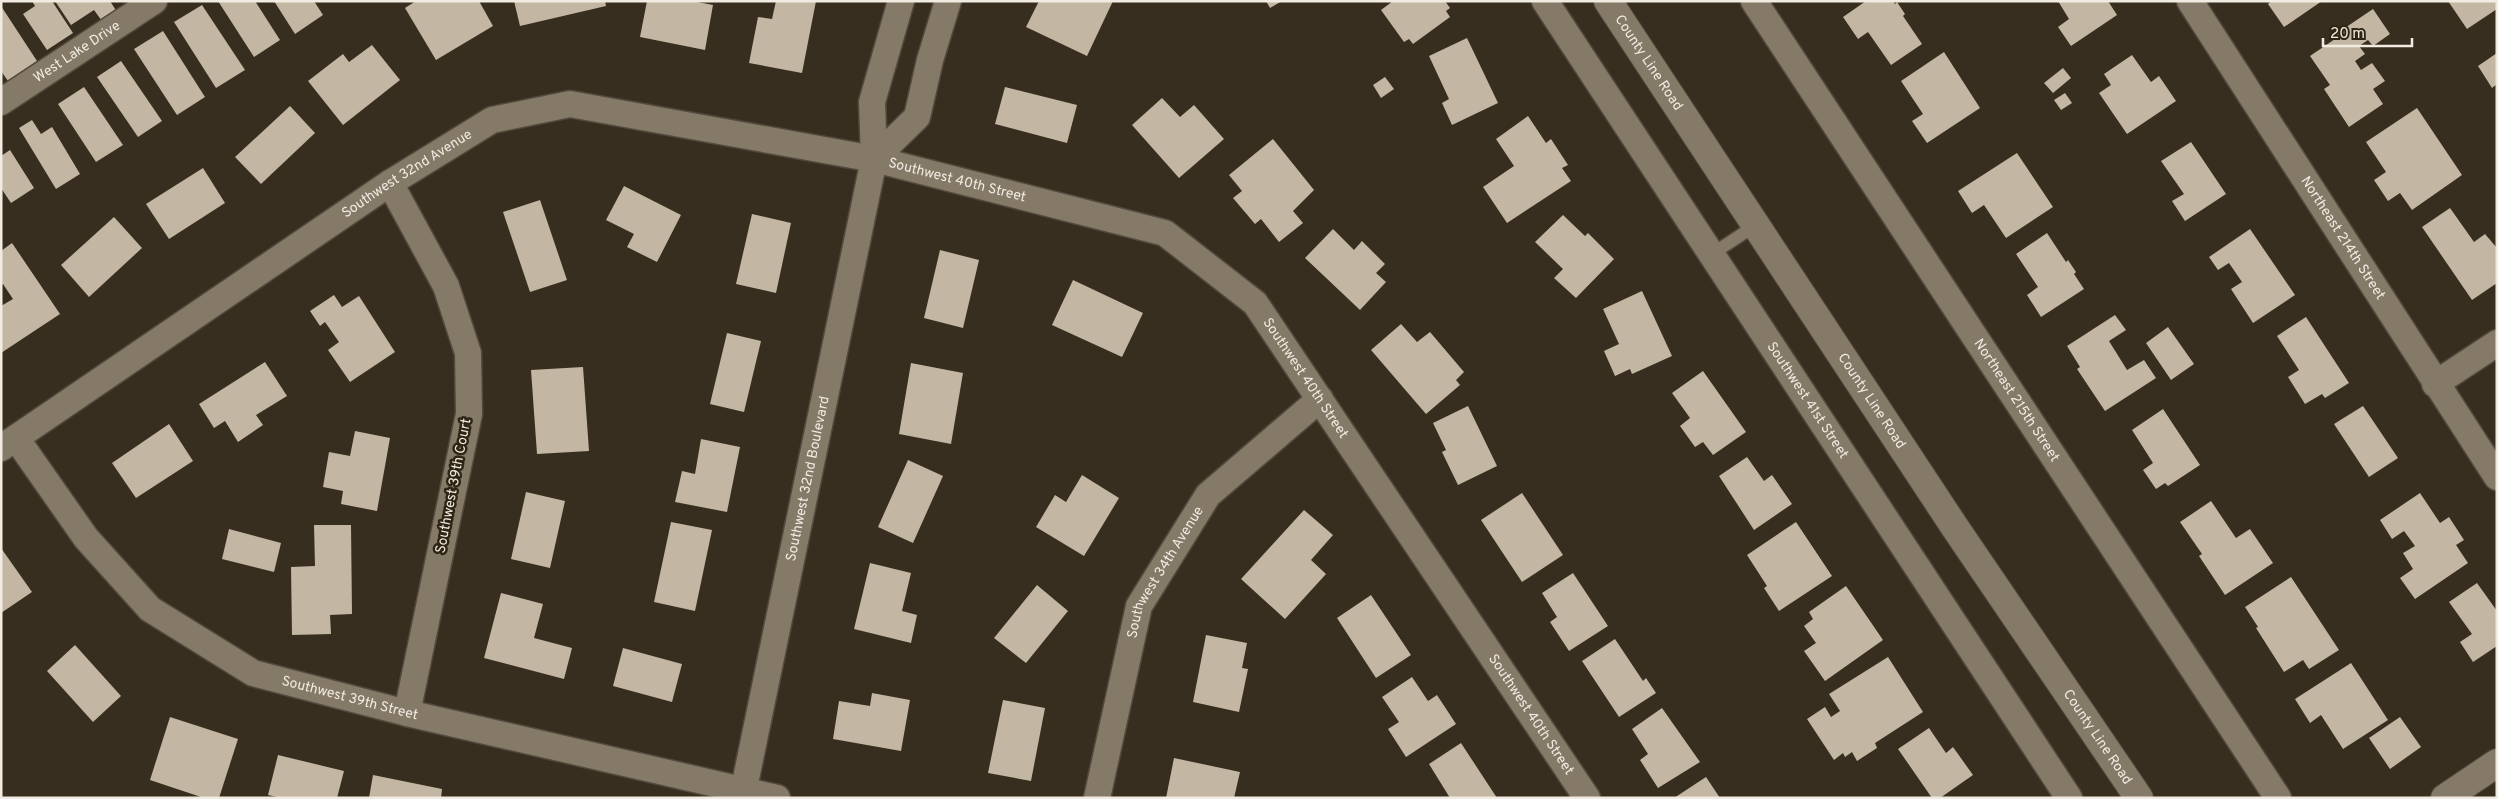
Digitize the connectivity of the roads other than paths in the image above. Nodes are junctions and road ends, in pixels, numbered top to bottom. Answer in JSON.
{"nodes":[{"id":1,"x":154,"y":1,"type":"edge"},
{"id":2,"x":901,"y":1,"type":"edge"},
{"id":3,"x":948,"y":1,"type":"edge"},
{"id":4,"x":1545,"y":1,"type":"edge"},
{"id":5,"x":1608,"y":1,"type":"edge"},
{"id":6,"x":1754,"y":1,"type":"edge"},
{"id":7,"x":2190,"y":1,"type":"edge"},
{"id":8,"x":1,"y":102,"type":"edge"},
{"id":9,"x":874,"y":159,"type":"junction"},
{"id":10,"x":390,"y":184,"type":"junction"},
{"id":11,"x":1756,"y":225,"type":"junction"},
{"id":12,"x":1712,"y":254,"type":"junction"},
{"id":13,"x":2497,"y":343,"type":"edge"},
{"id":14,"x":2435,"y":384,"type":"junction"},
{"id":15,"x":1320,"y":399,"type":"junction"},
{"id":16,"x":9,"y":443,"type":"edge"},
{"id":17,"x":2497,"y":477,"type":"edge"},
{"id":18,"x":408,"y":713,"type":"junction"},
{"id":19,"x":2497,"y":763,"type":"edge"},
{"id":20,"x":742,"y":794,"type":"edge"},
{"id":21,"x":2453,"y":796,"type":"edge"},
{"id":22,"x":777,"y":798,"type":"edge"},
{"id":23,"x":1097,"y":798,"type":"edge"},
{"id":24,"x":1587,"y":798,"type":"edge"},
{"id":25,"x":2069,"y":798,"type":"edge"},
{"id":26,"x":2140,"y":798,"type":"edge"},
{"id":27,"x":2278,"y":798,"type":"edge"}],
"edges":[{"from":1,"to":8,"type":"street","name":"West Lake Drive"},
{"from":2,"to":9,"type":"street","name":"Southwest 32nd Boulevard"},
{"from":3,"to":9,"type":"street"},
{"from":4,"to":12,"type":"street","name":"Southwest 41st Street"},
{"from":5,"to":11,"type":"street","name":"County Line Road"},
{"from":6,"to":27,"type":"street","name":"Northeast 215th Street"},
{"from":7,"to":14,"type":"street","name":"Northeast 214th Street"},
{"from":9,"to":10,"type":"street","name":"Southwest 32nd Avenue"},
{"from":9,"to":15,"type":"street","name":"Southwest 40th Street"},
{"from":9,"to":20,"type":"street","name":"Southwest 32nd Boulevard"},
{"from":10,"to":16,"type":"street","name":"Southwest 32nd Avenue"},
{"from":10,"to":18,"type":"street","name":"Southwest 39th Court"},
{"from":11,"to":12,"type":"lane"},
{"from":11,"to":26,"type":"street","name":"County Line Road"},
{"from":12,"to":25,"type":"street","name":"Southwest 41st Street"},
{"from":13,"to":14,"type":"street"},
{"from":14,"to":17,"type":"street","name":"Northeast 214th Street"},
{"from":15,"to":23,"type":"street","name":"Southwest 34th Avenue"},
{"from":15,"to":24,"type":"street","name":"Southwest 40th Street"},
{"from":16,"to":18,"type":"street","name":"Southwest 39th Street"},
{"from":18,"to":20,"type":"street","name":"Southwest 39th Street"},
{"from":19,"to":21,"type":"street"},
{"from":20,"to":22,"type":"street","name":"Southwest 39th Street"}]}
